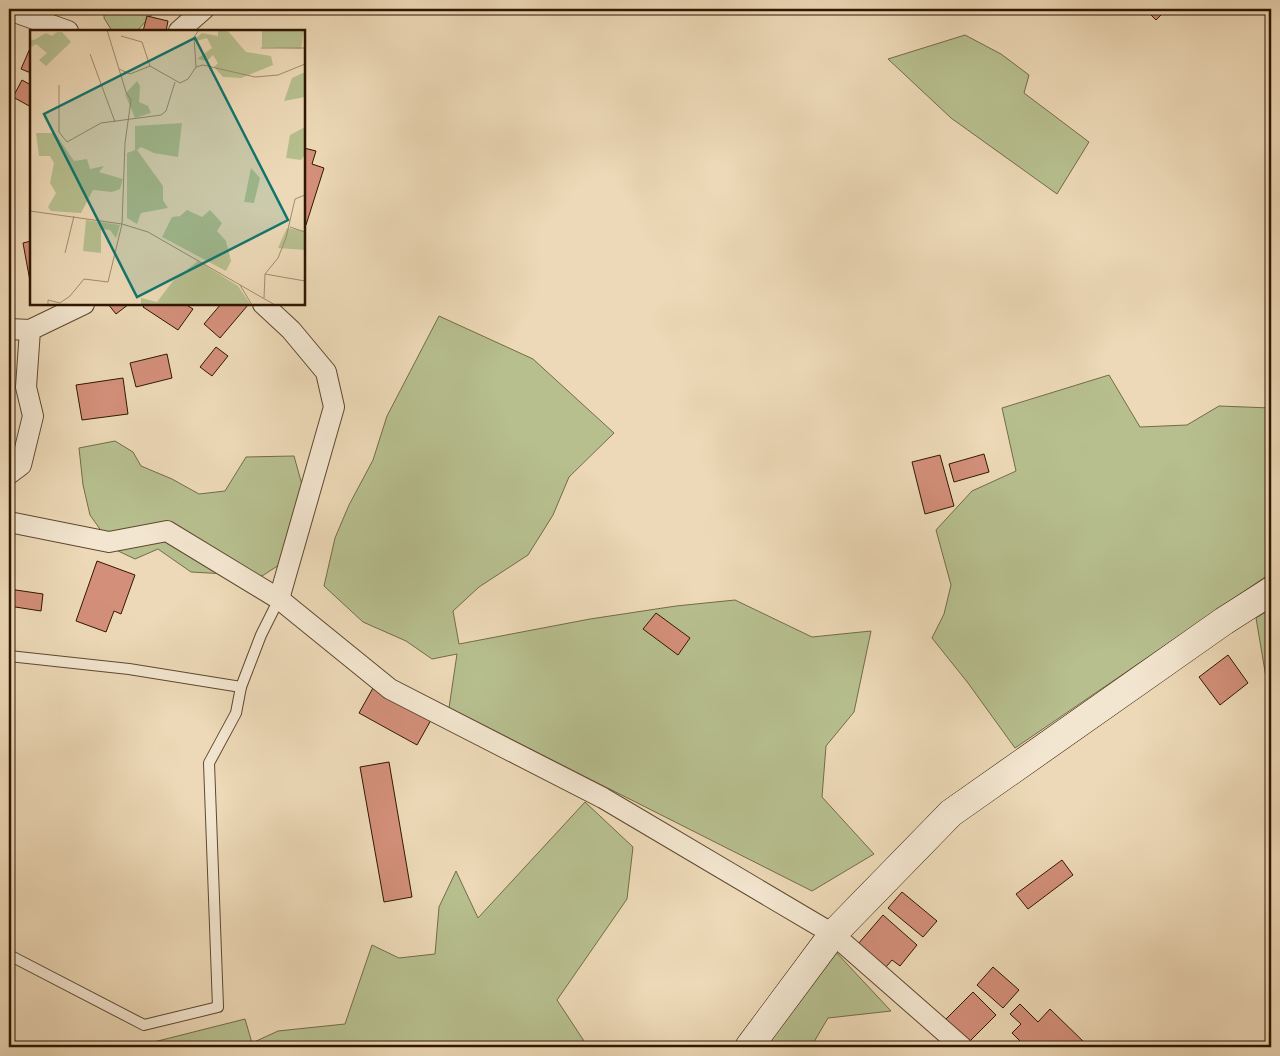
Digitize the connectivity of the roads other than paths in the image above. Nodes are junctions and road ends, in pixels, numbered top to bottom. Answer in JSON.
{"nodes":[{"id":1,"x":204,"y":9,"type":"edge"},
{"id":2,"x":9,"y":10,"type":"edge"},
{"id":3,"x":65,"y":30,"type":"edge"},
{"id":4,"x":180,"y":30,"type":"edge"},
{"id":5,"x":82,"y":305,"type":"edge"},
{"id":6,"x":264,"y":305,"type":"edge"},
{"id":7,"x":9,"y":329,"type":"edge"},
{"id":8,"x":30,"y":330,"type":"junction"},
{"id":9,"x":9,"y":474,"type":"edge"},
{"id":10,"x":9,"y":522,"type":"edge"},
{"id":11,"x":1271,"y":591,"type":"edge"},
{"id":12,"x":279,"y":599,"type":"junction"},
{"id":13,"x":9,"y":656,"type":"edge"},
{"id":14,"x":242,"y":687,"type":"junction"},
{"id":15,"x":833,"y":934,"type":"junction"},
{"id":16,"x":9,"y":955,"type":"edge"},
{"id":17,"x":749,"y":1047,"type":"edge"},
{"id":18,"x":962,"y":1047,"type":"edge"}],
"edges":[{"from":1,"to":4,"type":"street"},
{"from":2,"to":3,"type":"street"},
{"from":5,"to":8,"type":"street"},
{"from":6,"to":12,"type":"street"},
{"from":7,"to":8,"type":"street"},
{"from":8,"to":9,"type":"street"},
{"from":10,"to":12,"type":"street"},
{"from":11,"to":15,"type":"street"},
{"from":12,"to":14,"type":"lane"},
{"from":12,"to":15,"type":"street"},
{"from":13,"to":14,"type":"lane"},
{"from":14,"to":16,"type":"lane"},
{"from":15,"to":17,"type":"street"},
{"from":15,"to":18,"type":"street"}]}
